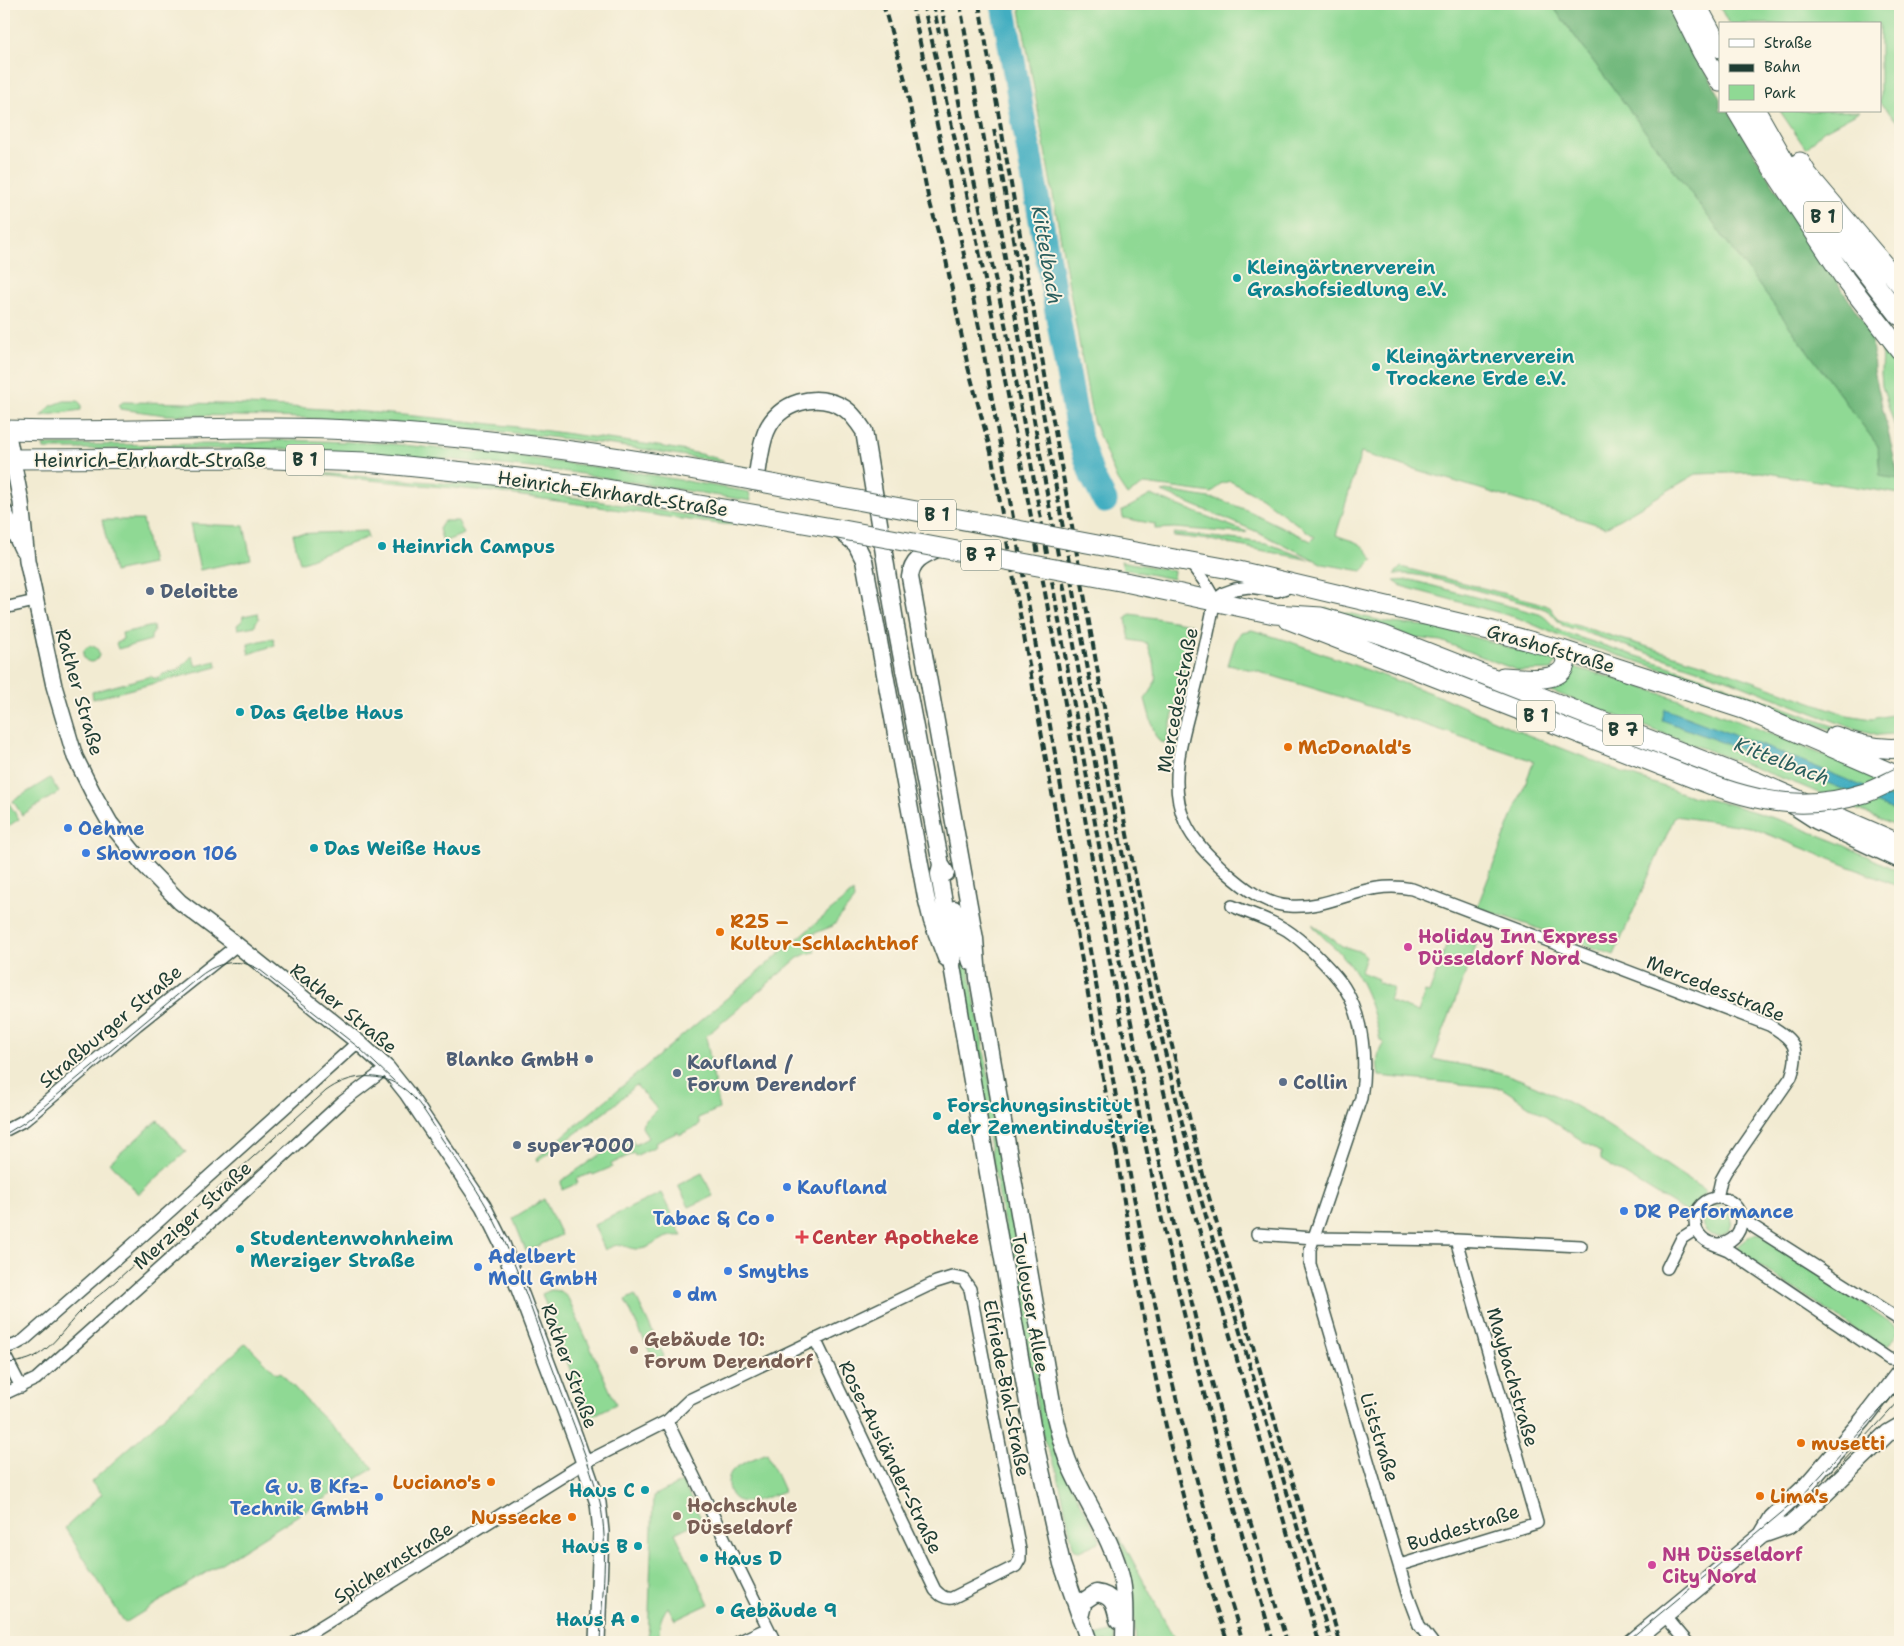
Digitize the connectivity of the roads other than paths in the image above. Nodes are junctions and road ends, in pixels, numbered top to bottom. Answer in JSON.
{"nodes":[{"id":1,"x":1678,"y":4,"type":"edge"},
{"id":2,"x":1696,"y":4,"type":"edge"},
{"id":3,"x":1719,"y":46,"type":"edge"},
{"id":4,"x":1719,"y":80,"type":"edge"},
{"id":5,"x":1739,"y":112,"type":"edge"},
{"id":6,"x":1757,"y":112,"type":"edge"},
{"id":7,"x":1767,"y":112,"type":"edge"},
{"id":8,"x":1900,"y":284,"type":"edge"},
{"id":9,"x":1900,"y":316,"type":"edge"},
{"id":10,"x":1900,"y":350,"type":"edge"},
{"id":11,"x":5,"y":426,"type":"edge"},
{"id":12,"x":8,"y":459,"type":"edge"},
{"id":13,"x":751,"y":480,"type":"junction"},
{"id":14,"x":4,"y":512,"type":"edge"},
{"id":15,"x":754,"y":514,"type":"joint"},
{"id":16,"x":838,"y":529,"type":"junction"},
{"id":17,"x":939,"y":548,"type":"junction"},
{"id":18,"x":26,"y":560,"type":"junction"},
{"id":19,"x":1189,"y":561,"type":"junction"},
{"id":20,"x":1297,"y":585,"type":"junction"},
{"id":21,"x":1215,"y":600,"type":"junction"},
{"id":22,"x":35,"y":601,"type":"junction"},
{"id":23,"x":4,"y":608,"type":"edge"},
{"id":24,"x":1274,"y":614,"type":"junction"},
{"id":25,"x":1562,"y":650,"type":"junction"},
{"id":26,"x":1490,"y":677,"type":"junction"},
{"id":27,"x":1746,"y":710,"type":"junction"},
{"id":28,"x":1900,"y":748,"type":"edge"},
{"id":29,"x":1900,"y":777,"type":"edge"},
{"id":30,"x":1757,"y":782,"type":"junction"},
{"id":31,"x":1900,"y":844,"type":"edge"},
{"id":32,"x":1900,"y":860,"type":"edge"},
{"id":33,"x":941,"y":865,"type":"junction"},
{"id":34,"x":1232,"y":906,"type":"dead end"},
{"id":35,"x":237,"y":945,"type":"junction"},
{"id":36,"x":952,"y":966,"type":"junction"},
{"id":37,"x":978,"y":978,"type":"junction"},
{"id":38,"x":358,"y":1042,"type":"junction"},
{"id":39,"x":387,"y":1068,"type":"junction"},
{"id":40,"x":4,"y":1132,"type":"edge"},
{"id":41,"x":1717,"y":1198,"type":"junction"},
{"id":42,"x":1738,"y":1210,"type":"junction"},
{"id":43,"x":1696,"y":1229,"type":"junction"},
{"id":44,"x":1257,"y":1234,"type":"dead end"},
{"id":45,"x":1314,"y":1238,"type":"junction"},
{"id":46,"x":1456,"y":1240,"type":"junction"},
{"id":47,"x":1714,"y":1244,"type":"junction"},
{"id":48,"x":1581,"y":1246,"type":"dead end"},
{"id":49,"x":1667,"y":1268,"type":"dead end"},
{"id":50,"x":1900,"y":1320,"type":"edge"},
{"id":51,"x":815,"y":1339,"type":"junction"},
{"id":52,"x":4,"y":1348,"type":"edge"},
{"id":53,"x":4,"y":1354,"type":"edge"},
{"id":54,"x":1895,"y":1360,"type":"edge"},
{"id":55,"x":1895,"y":1377,"type":"edge"},
{"id":56,"x":21,"y":1387,"type":"junction"},
{"id":57,"x":4,"y":1394,"type":"edge"},
{"id":58,"x":1900,"y":1416,"type":"edge"},
{"id":59,"x":667,"y":1421,"type":"junction"},
{"id":60,"x":1894,"y":1430,"type":"edge"},
{"id":61,"x":584,"y":1463,"type":"junction"},
{"id":62,"x":1537,"y":1523,"type":"joint"},
{"id":63,"x":1762,"y":1535,"type":"junction"},
{"id":64,"x":1400,"y":1565,"type":"junction"},
{"id":65,"x":935,"y":1590,"type":"joint"},
{"id":66,"x":1665,"y":1616,"type":"junction"},
{"id":67,"x":1080,"y":1617,"type":"junction"},
{"id":68,"x":768,"y":1628,"type":"junction"},
{"id":69,"x":1124,"y":1641,"type":"edge"},
{"id":70,"x":296,"y":1642,"type":"edge"},
{"id":71,"x":597,"y":1642,"type":"edge"},
{"id":72,"x":738,"y":1642,"type":"edge"},
{"id":73,"x":775,"y":1642,"type":"edge"},
{"id":74,"x":1089,"y":1642,"type":"edge"},
{"id":75,"x":1432,"y":1642,"type":"edge"},
{"id":76,"x":1632,"y":1642,"type":"edge"},
{"id":77,"x":1686,"y":1642,"type":"edge"}],
"edges":[{"from":1,"to":4,"type":"main road"},
{"from":2,"to":3,"type":"main road"},
{"from":5,"to":10,"type":"main road","number":"B 1"},
{"from":6,"to":9,"type":"main road","number":"B 1"},
{"from":7,"to":8,"type":"main road","number":"B 1"},
{"from":11,"to":12,"type":"street","name":"Rather Straße"},
{"from":11,"to":13,"type":"main road","name":"Heinrich-Ehrhardt-Straße","number":"B 1"},
{"from":12,"to":15,"type":"main road","name":"Heinrich-Ehrhardt-Straße","number":"B 1"},
{"from":12,"to":18,"type":"street","name":"Rather Straße"},
{"from":13,"to":19,"type":"main road","name":"Heinrich-Ehrhardt-Straße","number":"B 1","bridge":true},
{"from":13,"to":33,"type":"main road"},
{"from":14,"to":18,"type":"street","name":"Rather Straße"},
{"from":15,"to":16,"type":"main road","name":"Heinrich-Ehrhardt-Straße","number":"B 7"},
{"from":16,"to":17,"type":"main road","name":"Heinrich-Ehrhardt-Straße","number":"B 7","bridge":true},
{"from":16,"to":36,"type":"main road"},
{"from":17,"to":21,"type":"main road","name":"Heinrich-Ehrhardt-Straße","number":"B 7","bridge":true},
{"from":17,"to":37,"type":"main road"},
{"from":18,"to":22,"type":"street","name":"Rather Straße"},
{"from":19,"to":20,"type":"main road","name":"Grashofstraße","number":"B 1"},
{"from":19,"to":21,"type":"street"},
{"from":20,"to":21,"type":"street"},
{"from":20,"to":25,"type":"main road","name":"Grashofstraße","number":"B 1"},
{"from":21,"to":24,"type":"main road","number":"B 7"},
{"from":21,"to":41,"type":"street","name":"Mercedesstraße"},
{"from":22,"to":23,"type":"street"},
{"from":22,"to":35,"type":"street","name":"Rather Straße"},
{"from":24,"to":26,"type":"main road","number":"B 7"},
{"from":24,"to":29,"type":"main road","number":"B 1","bridge":true},
{"from":25,"to":26,"type":"main road"},
{"from":25,"to":27,"type":"main road","name":"Grashofstraße","number":"B 1"},
{"from":26,"to":30,"type":"main road","number":"B 7"},
{"from":27,"to":28,"type":"main road","number":"B 1"},
{"from":27,"to":29,"type":"main road","name":"Grashofstraße"},
{"from":30,"to":31,"type":"main road","number":"B 7"},
{"from":30,"to":32,"type":"main road"},
{"from":33,"to":36,"type":"main road"},
{"from":33,"to":37,"type":"main road"},
{"from":34,"to":45,"type":"street","name":"Liststraße"},
{"from":35,"to":38,"type":"street","name":"Rather Straße"},
{"from":35,"to":40,"type":"street","name":"Straßburger Straße"},
{"from":36,"to":67,"type":"main road","name":"Toulouser Allee"},
{"from":37,"to":69,"type":"main road","name":"Toulouser Allee"},
{"from":38,"to":39,"type":"street","name":"Rather Straße"},
{"from":38,"to":52,"type":"street","name":"Merziger Straße"},
{"from":39,"to":56,"type":"street","name":"Merziger Straße"},
{"from":39,"to":61,"type":"street","name":"Rather Straße"},
{"from":41,"to":42,"type":"street"},
{"from":41,"to":43,"type":"street"},
{"from":42,"to":47,"type":"street"},
{"from":42,"to":50,"type":"street"},
{"from":43,"to":47,"type":"street"},
{"from":43,"to":49,"type":"street"},
{"from":44,"to":45,"type":"street"},
{"from":45,"to":46,"type":"street"},
{"from":45,"to":64,"type":"street","name":"Liststraße"},
{"from":46,"to":48,"type":"street"},
{"from":46,"to":62,"type":"street","name":"Maybachstraße"},
{"from":47,"to":54,"type":"street"},
{"from":51,"to":59,"type":"street","name":"Elfriede-Bial-Straße"},
{"from":51,"to":65,"type":"street","name":"Rose-Ausländer-Straße"},
{"from":51,"to":65,"type":"street","name":"Elfriede-Bial-Straße"},
{"from":53,"to":56,"type":"street"},
{"from":54,"to":55,"type":"street"},
{"from":55,"to":63,"type":"main road"},
{"from":56,"to":57,"type":"street","name":"Merziger Straße"},
{"from":58,"to":60,"type":"street"},
{"from":59,"to":61,"type":"street","name":"Elfriede-Bial-Straße"},
{"from":59,"to":68,"type":"street"},
{"from":60,"to":63,"type":"main road"},
{"from":61,"to":70,"type":"street","name":"Spichernstraße"},
{"from":61,"to":71,"type":"street","name":"Rather Straße"},
{"from":62,"to":64,"type":"street","name":"Buddestraße"},
{"from":63,"to":66,"type":"main road"},
{"from":64,"to":75,"type":"street","name":"Liststraße"},
{"from":66,"to":76,"type":"main road"},
{"from":66,"to":77,"type":"street"},
{"from":67,"to":69,"type":"main road"},
{"from":67,"to":74,"type":"main road","name":"Toulouser Allee"},
{"from":68,"to":72,"type":"street"},
{"from":68,"to":73,"type":"street"}]}
